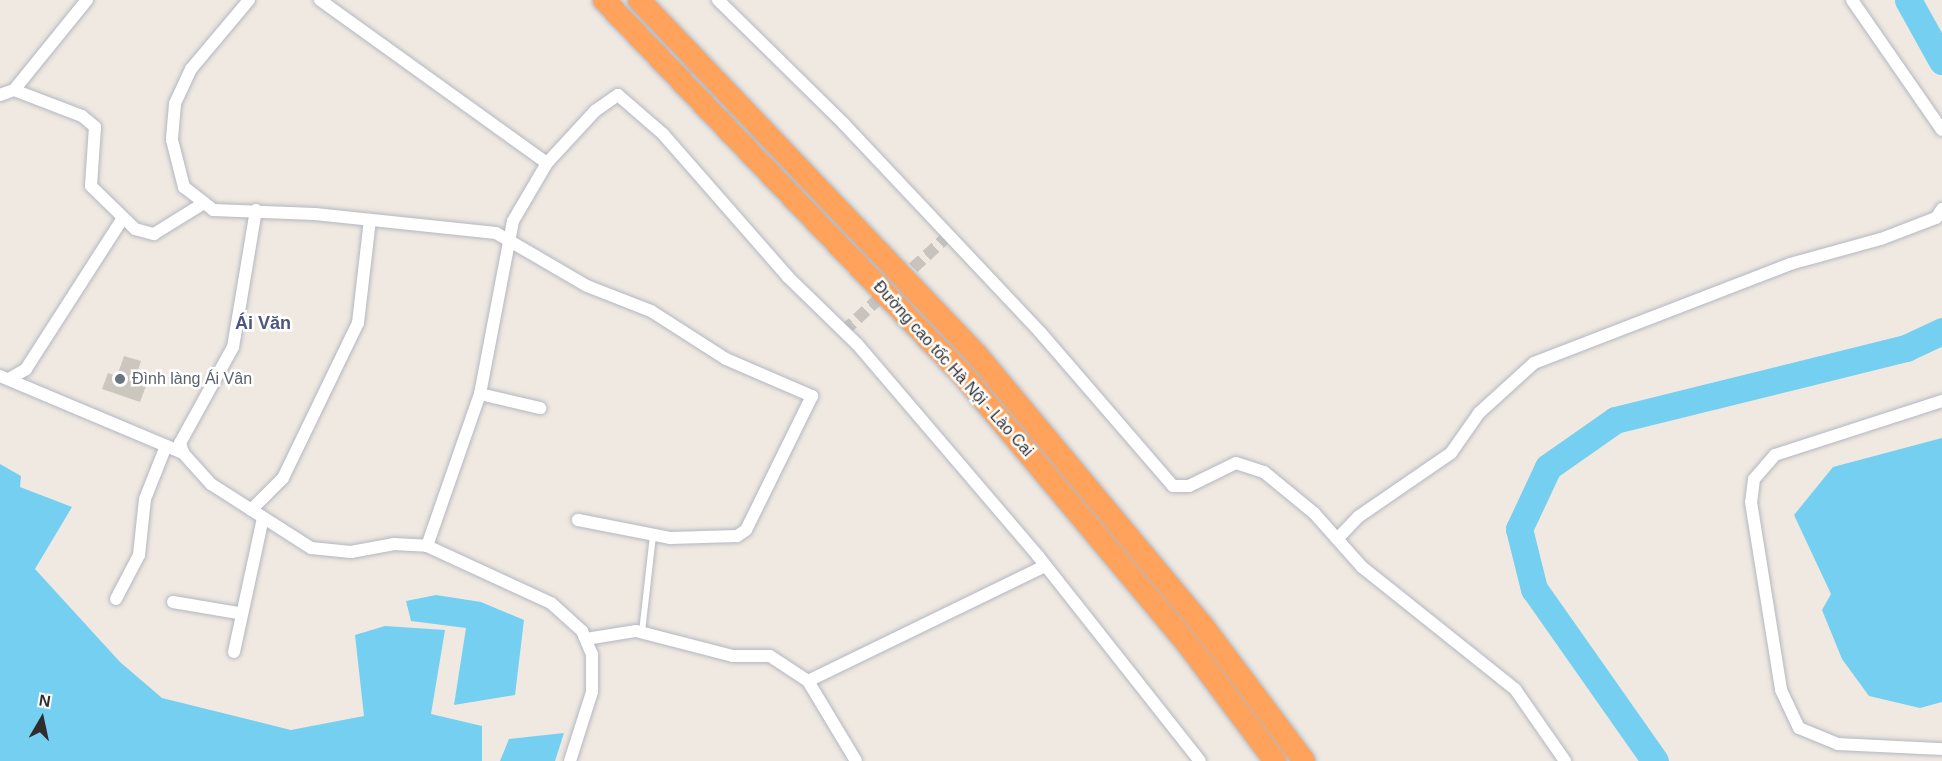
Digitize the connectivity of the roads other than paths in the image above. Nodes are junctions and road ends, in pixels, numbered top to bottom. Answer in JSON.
{"nodes":[{"id":1,"x":87,"y":0,"type":"edge"},
{"id":2,"x":249,"y":0,"type":"edge"},
{"id":3,"x":320,"y":0,"type":"edge"},
{"id":4,"x":604,"y":0,"type":"edge"},
{"id":5,"x":639,"y":0,"type":"edge"},
{"id":6,"x":718,"y":0,"type":"edge"},
{"id":7,"x":1852,"y":0,"type":"edge"},
{"id":8,"x":14,"y":90,"type":"junction"},
{"id":9,"x":0,"y":94,"type":"edge"},
{"id":10,"x":1942,"y":130,"type":"edge"},
{"id":11,"x":547,"y":162,"type":"junction"},
{"id":12,"x":204,"y":202,"type":"junction"},
{"id":13,"x":1942,"y":209,"type":"edge"},
{"id":14,"x":256,"y":210,"type":"junction"},
{"id":15,"x":123,"y":218,"type":"junction"},
{"id":16,"x":370,"y":219,"type":"junction"},
{"id":17,"x":508,"y":240,"type":"junction"},
{"id":18,"x":4,"y":378,"type":"edge"},
{"id":19,"x":480,"y":394,"type":"junction"},
{"id":20,"x":1942,"y":401,"type":"edge"},
{"id":21,"x":540,"y":408,"type":"dead end"},
{"id":22,"x":166,"y":446,"type":"junction"},
{"id":23,"x":183,"y":453,"type":"junction"},
{"id":24,"x":251,"y":510,"type":"junction"},
{"id":25,"x":263,"y":518,"type":"junction"},
{"id":26,"x":578,"y":520,"type":"dead end"},
{"id":27,"x":653,"y":535,"type":"junction"},
{"id":28,"x":1337,"y":539,"type":"junction"},
{"id":29,"x":427,"y":546,"type":"junction"},
{"id":30,"x":1045,"y":566,"type":"junction"},
{"id":31,"x":116,"y":599,"type":"dead end"},
{"id":32,"x":173,"y":602,"type":"dead end"},
{"id":33,"x":238,"y":613,"type":"junction"},
{"id":34,"x":642,"y":633,"type":"junction"},
{"id":35,"x":586,"y":639,"type":"junction"},
{"id":36,"x":234,"y":652,"type":"dead end"},
{"id":37,"x":808,"y":681,"type":"junction"},
{"id":38,"x":1942,"y":749,"type":"edge"},
{"id":39,"x":570,"y":761,"type":"edge"},
{"id":40,"x":856,"y":761,"type":"edge"},
{"id":41,"x":1200,"y":761,"type":"edge"},
{"id":42,"x":1275,"y":761,"type":"edge"},
{"id":43,"x":1304,"y":761,"type":"edge"},
{"id":44,"x":1565,"y":761,"type":"edge"}],
"edges":[{"from":1,"to":8,"type":"street"},
{"from":2,"to":12,"type":"street"},
{"from":3,"to":11,"type":"street"},
{"from":4,"to":42,"type":"highway","name":"Đường cao tốc Hà Nội - Lào Cai"},
{"from":5,"to":43,"type":"highway","name":"Đường cao tốc Hà Nội - Lào Cai"},
{"from":6,"to":28,"type":"street"},
{"from":7,"to":10,"type":"street"},
{"from":8,"to":9,"type":"street"},
{"from":8,"to":15,"type":"street"},
{"from":11,"to":17,"type":"street"},
{"from":11,"to":30,"type":"street"},
{"from":12,"to":14,"type":"street"},
{"from":12,"to":15,"type":"street"},
{"from":13,"to":28,"type":"street"},
{"from":14,"to":16,"type":"street"},
{"from":14,"to":23,"type":"street"},
{"from":15,"to":18,"type":"street"},
{"from":16,"to":17,"type":"street"},
{"from":16,"to":24,"type":"street"},
{"from":17,"to":19,"type":"street"},
{"from":17,"to":27,"type":"street"},
{"from":18,"to":22,"type":"street"},
{"from":19,"to":21,"type":"street"},
{"from":19,"to":29,"type":"street"},
{"from":20,"to":38,"type":"street"},
{"from":22,"to":23,"type":"street"},
{"from":22,"to":31,"type":"street"},
{"from":23,"to":24,"type":"street"},
{"from":24,"to":25,"type":"street"},
{"from":25,"to":29,"type":"street"},
{"from":25,"to":33,"type":"street"},
{"from":26,"to":27,"type":"street"},
{"from":27,"to":34,"type":"lane"},
{"from":28,"to":44,"type":"street"},
{"from":29,"to":35,"type":"street"},
{"from":30,"to":37,"type":"street"},
{"from":30,"to":41,"type":"street"},
{"from":32,"to":33,"type":"street"},
{"from":33,"to":36,"type":"street"},
{"from":34,"to":35,"type":"street"},
{"from":34,"to":37,"type":"street"},
{"from":35,"to":39,"type":"street"},
{"from":37,"to":40,"type":"street"}]}
